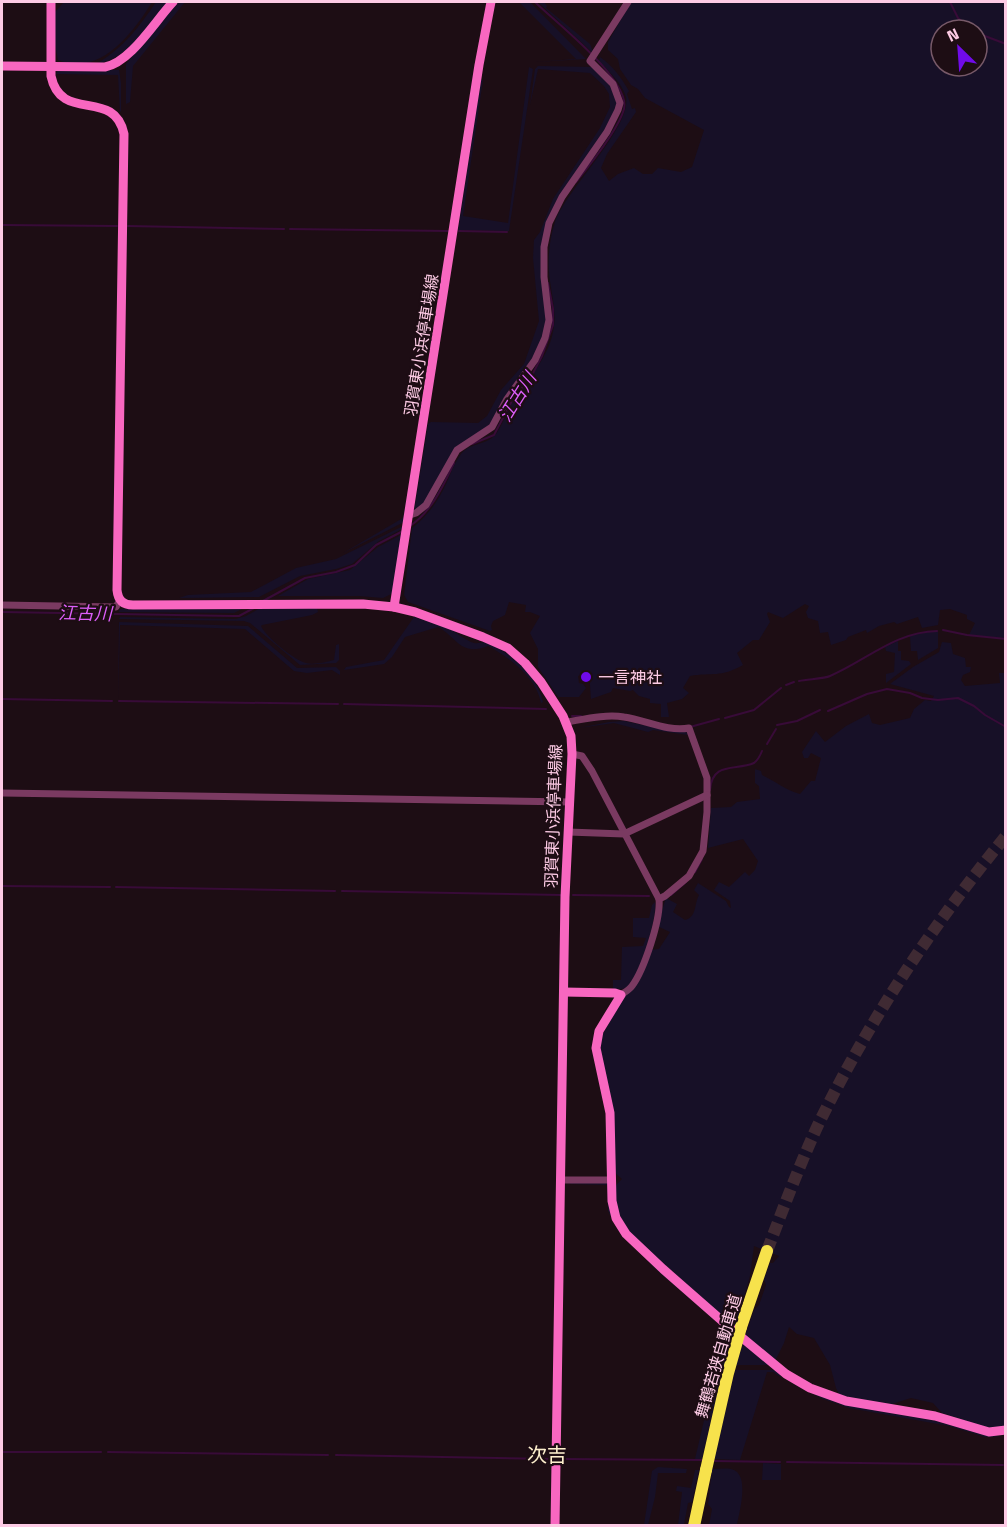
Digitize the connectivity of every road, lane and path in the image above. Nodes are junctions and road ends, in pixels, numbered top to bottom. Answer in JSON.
{"nodes":[{"id":1,"x":51,"y":2,"type":"edge"},
{"id":2,"x":173,"y":2,"type":"edge"},
{"id":3,"x":491,"y":2,"type":"edge"},
{"id":4,"x":628,"y":2,"type":"edge"},
{"id":5,"x":2,"y":66,"type":"edge"},
{"id":6,"x":51,"y":67,"type":"junction"},
{"id":7,"x":410,"y":515,"type":"junction"},
{"id":8,"x":120,"y":600,"type":"junction"},
{"id":9,"x":2,"y":605,"type":"edge"},
{"id":10,"x":394,"y":607,"type":"junction"},
{"id":11,"x":567,"y":722,"type":"junction"},
{"id":12,"x":572,"y":754,"type":"junction"},
{"id":13,"x":2,"y":793,"type":"edge"},
{"id":14,"x":707,"y":795,"type":"junction"},
{"id":15,"x":570,"y":802,"type":"junction"},
{"id":16,"x":568,"y":832,"type":"junction"},
{"id":17,"x":624,"y":834,"type":"junction"},
{"id":18,"x":658,"y":899,"type":"junction"},
{"id":19,"x":564,"y":992,"type":"junction"},
{"id":20,"x":621,"y":995,"type":"junction"},
{"id":21,"x":561,"y":1180,"type":"junction"},
{"id":22,"x":612,"y":1180,"type":"junction"},
{"id":23,"x":767,"y":1251,"type":"tunnel mouth"},
{"id":24,"x":1005,"y":1430,"type":"edge"},
{"id":25,"x":706,"y":1470,"type":"junction"},
{"id":26,"x":555,"y":1526,"type":"edge"},
{"id":27,"x":694,"y":1526,"type":"edge"},
{"id":28,"x":699,"y":1526,"type":"edge"}],
"edges":[{"from":1,"to":6,"type":"main road"},
{"from":2,"to":6,"type":"main road"},
{"from":3,"to":7,"type":"main road","name":"羽賀東小浜停車場線"},
{"from":4,"to":7,"type":"street"},
{"from":5,"to":6,"type":"main road"},
{"from":6,"to":8,"type":"main road"},
{"from":7,"to":10,"type":"main road","name":"羽賀東小浜停車場線"},
{"from":8,"to":9,"type":"street"},
{"from":8,"to":10,"type":"main road"},
{"from":10,"to":11,"type":"main road","name":"羽賀東小浜停車場線"},
{"from":11,"to":12,"type":"main road","name":"羽賀東小浜停車場線"},
{"from":11,"to":14,"type":"street"},
{"from":12,"to":15,"type":"main road","name":"羽賀東小浜停車場線"},
{"from":12,"to":17,"type":"street"},
{"from":13,"to":15,"type":"street"},
{"from":14,"to":17,"type":"street"},
{"from":14,"to":18,"type":"street"},
{"from":15,"to":16,"type":"main road","name":"羽賀東小浜停車場線"},
{"from":16,"to":17,"type":"street"},
{"from":16,"to":19,"type":"main road","name":"羽賀東小浜停車場線"},
{"from":17,"to":18,"type":"street"},
{"from":18,"to":20,"type":"street"},
{"from":19,"to":20,"type":"main road"},
{"from":19,"to":21,"type":"main road","name":"羽賀東小浜停車場線"},
{"from":20,"to":22,"type":"main road"},
{"from":21,"to":22,"type":"street"},
{"from":21,"to":26,"type":"main road","name":"羽賀東小浜停車場線"},
{"from":22,"to":24,"type":"main road"},
{"from":23,"to":25,"type":"highway","name":"舞鶴若狭自動車道","bridge":true},
{"from":25,"to":27,"type":"highway","name":"舞鶴若狭自動車道"},
{"from":25,"to":28,"type":"highway","name":"舞鶴若狭自動車道"}]}
